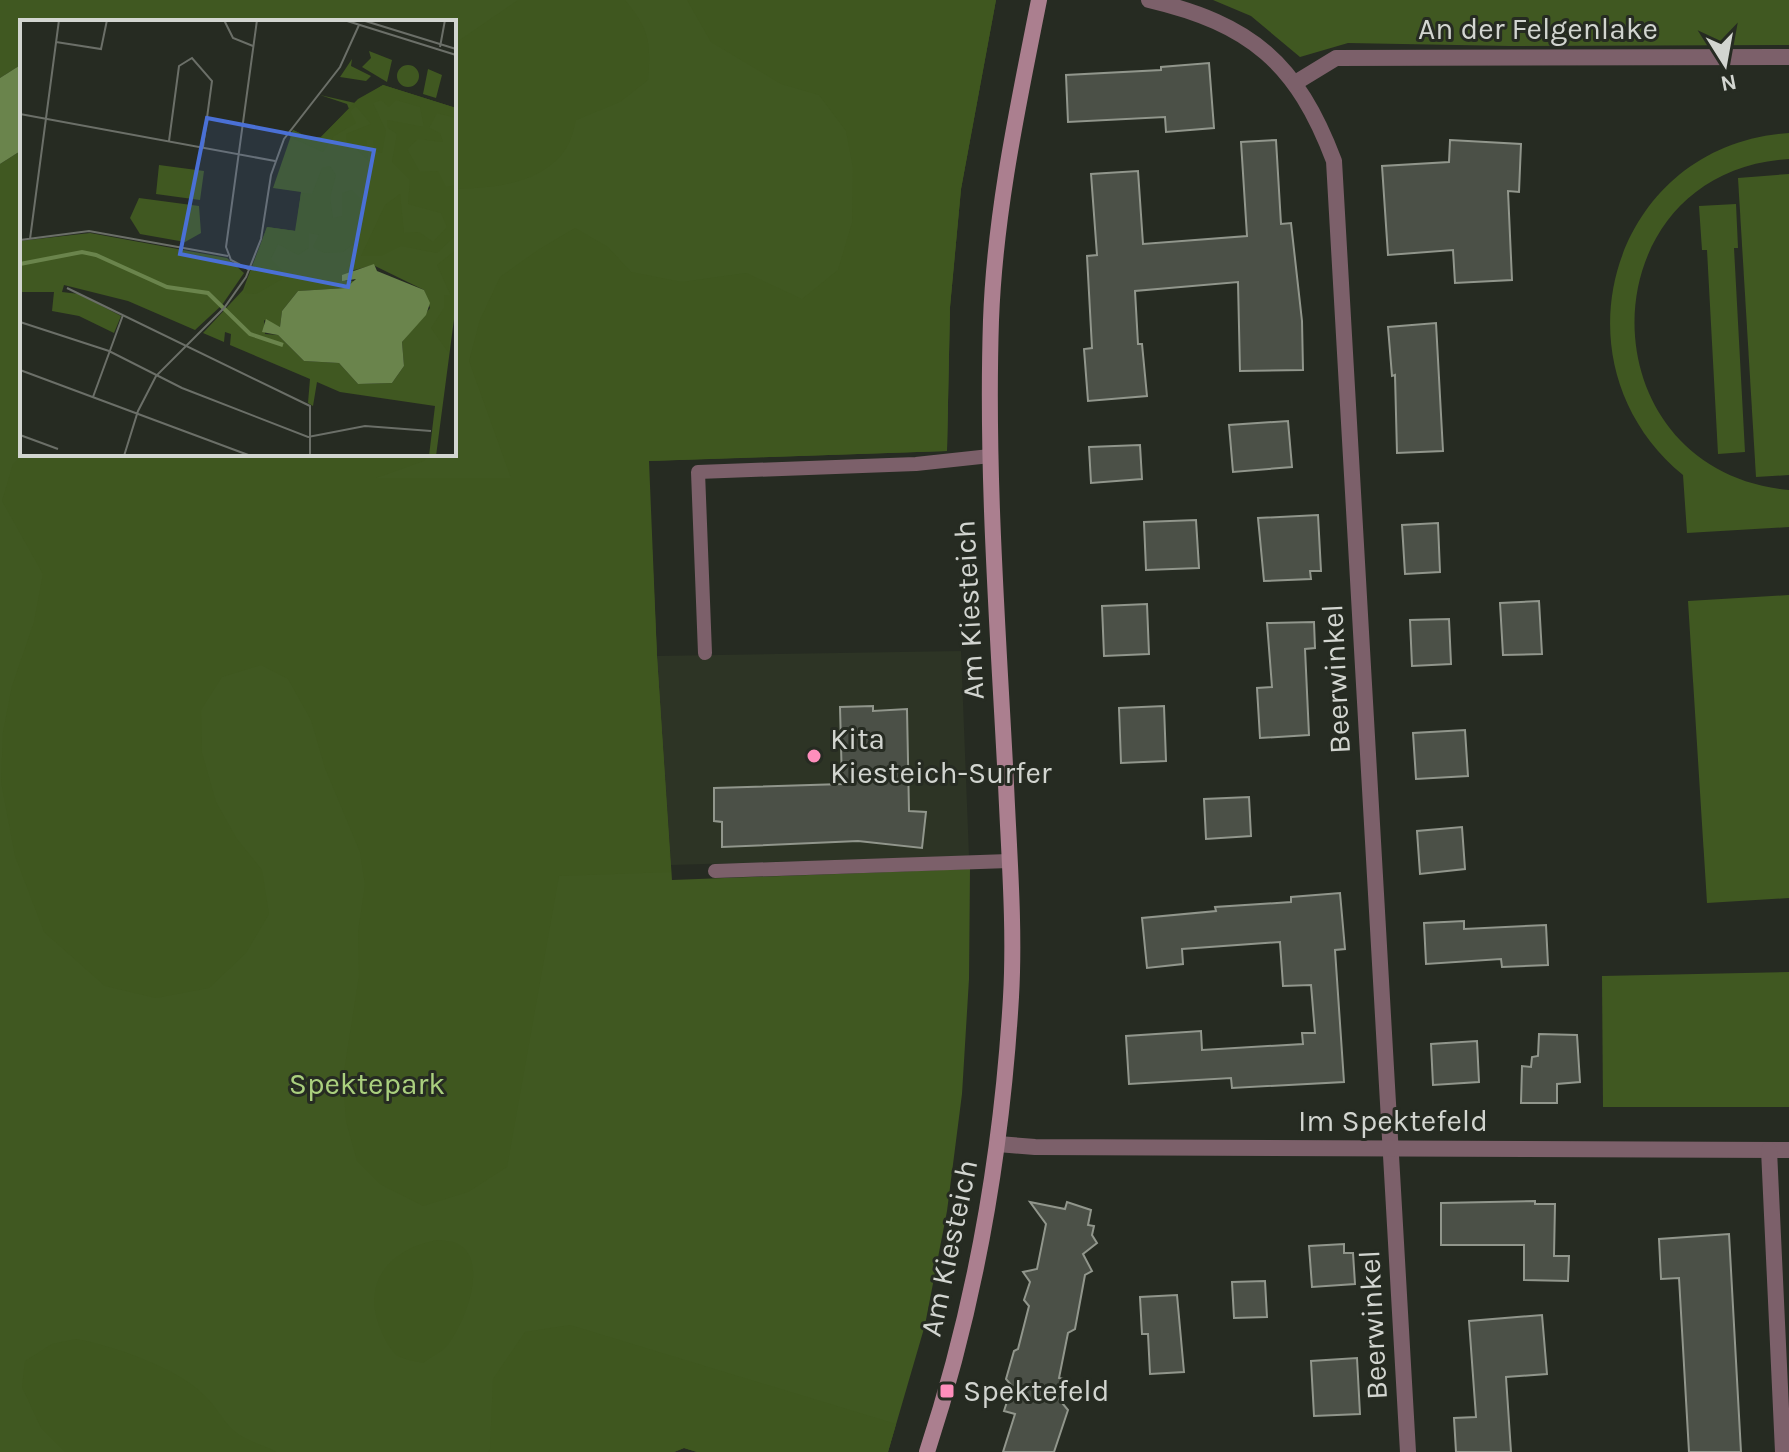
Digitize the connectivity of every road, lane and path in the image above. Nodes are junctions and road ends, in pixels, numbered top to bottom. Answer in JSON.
{"nodes":[{"id":1,"x":1039,"y":0,"type":"edge"},
{"id":2,"x":1149,"y":0,"type":"edge"},
{"id":3,"x":1789,"y":57,"type":"edge"},
{"id":4,"x":1295,"y":83,"type":"junction"},
{"id":5,"x":990,"y":456,"type":"junction"},
{"id":6,"x":705,"y":653,"type":"dead end"},
{"id":7,"x":1009,"y":861,"type":"junction"},
{"id":8,"x":715,"y":871,"type":"dead end"},
{"id":9,"x":998,"y":1144,"type":"junction"},
{"id":10,"x":1391,"y":1148,"type":"junction"},
{"id":11,"x":1769,"y":1150,"type":"junction"},
{"id":12,"x":1789,"y":1150,"type":"edge"},
{"id":13,"x":927,"y":1452,"type":"edge"},
{"id":14,"x":1408,"y":1452,"type":"edge"},
{"id":15,"x":1783,"y":1452,"type":"edge"}],
"edges":[{"from":1,"to":5,"type":"street","name":"Am Kiesteich"},
{"from":2,"to":4,"type":"street","name":"Beerwinkel"},
{"from":3,"to":4,"type":"street","name":"An der Felgenlake"},
{"from":4,"to":10,"type":"street","name":"Beerwinkel"},
{"from":5,"to":6,"type":"lane"},
{"from":5,"to":7,"type":"street","name":"Am Kiesteich"},
{"from":7,"to":8,"type":"lane"},
{"from":7,"to":9,"type":"street","name":"Am Kiesteich"},
{"from":9,"to":10,"type":"street","name":"Im Spektefeld"},
{"from":9,"to":13,"type":"street","name":"Am Kiesteich"},
{"from":10,"to":11,"type":"street","name":"Im Spektefeld"},
{"from":10,"to":14,"type":"street","name":"Beerwinkel"},
{"from":11,"to":12,"type":"street","name":"Im Spektefeld"},
{"from":11,"to":15,"type":"street"}]}
